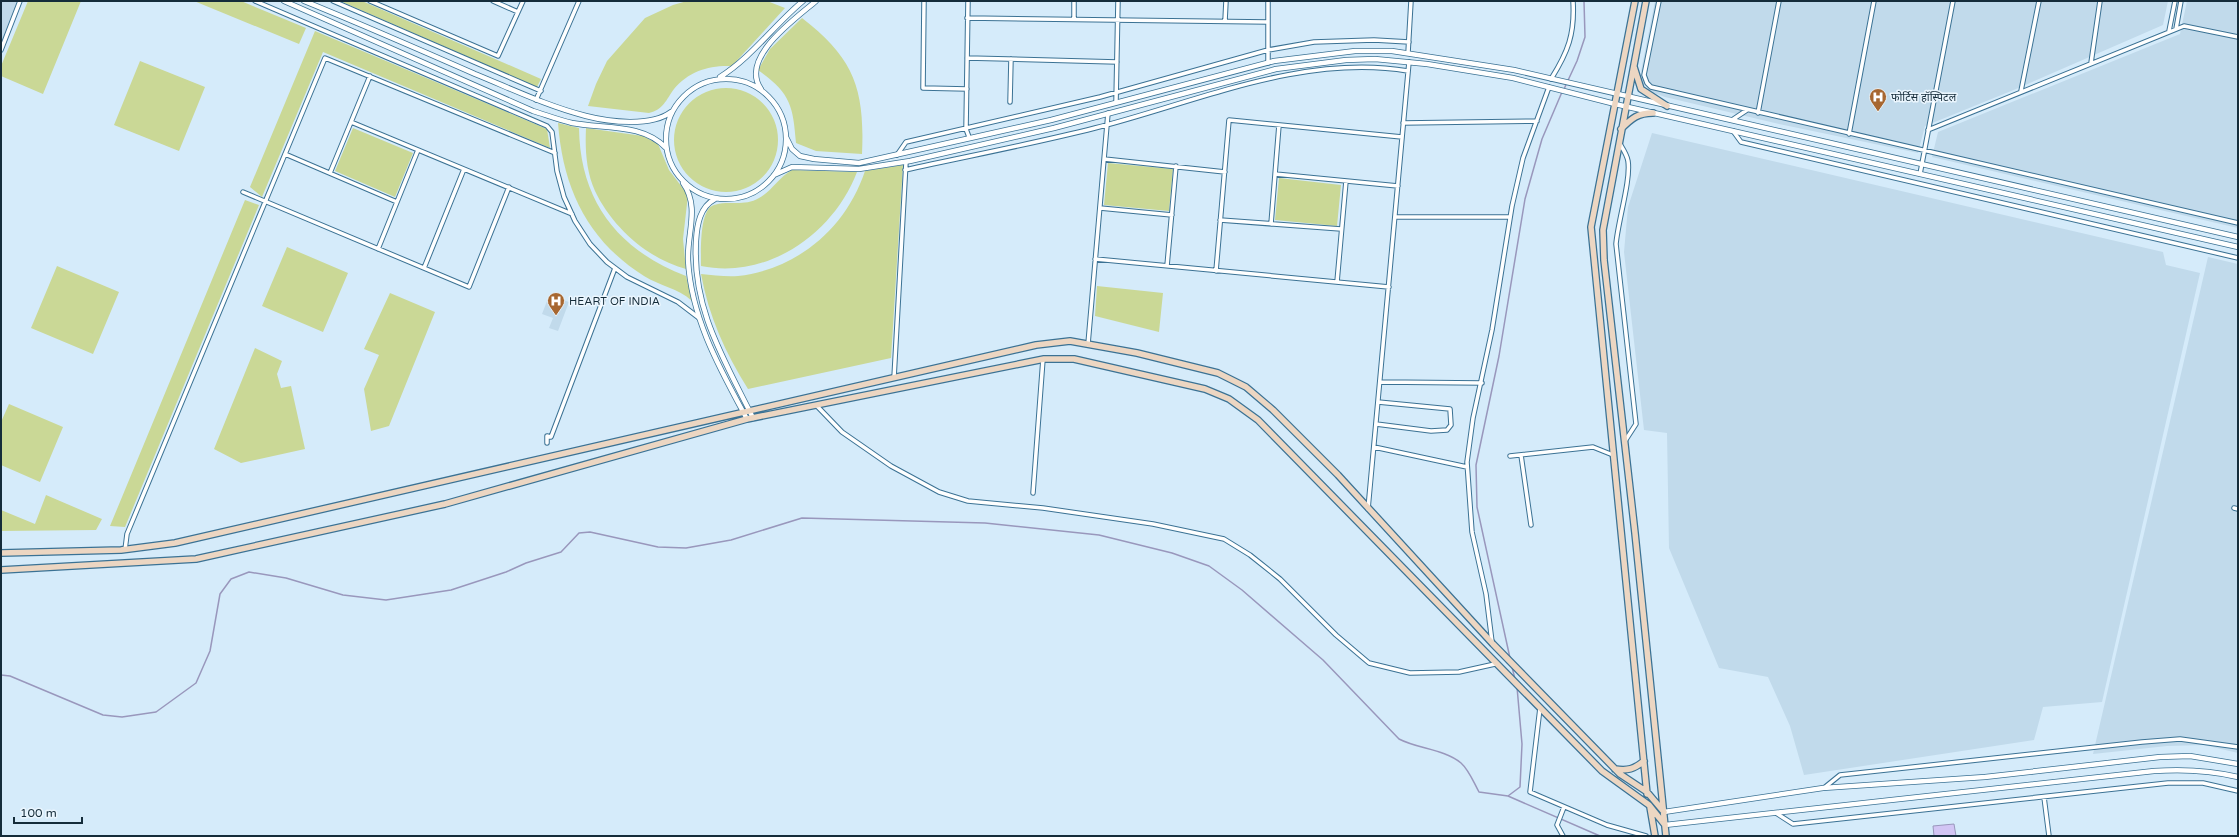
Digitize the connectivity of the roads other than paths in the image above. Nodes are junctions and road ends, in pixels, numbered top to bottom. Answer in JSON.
{"nodes":[{"id":1,"x":20,"y":1,"type":"edge"},
{"id":2,"x":256,"y":1,"type":"edge"},
{"id":3,"x":284,"y":1,"type":"edge"},
{"id":4,"x":333,"y":1,"type":"edge"},
{"id":5,"x":370,"y":1,"type":"edge"},
{"id":6,"x":493,"y":1,"type":"edge"},
{"id":7,"x":523,"y":1,"type":"edge"},
{"id":8,"x":579,"y":1,"type":"edge"},
{"id":9,"x":803,"y":1,"type":"edge"},
{"id":10,"x":816,"y":1,"type":"edge"},
{"id":11,"x":924,"y":1,"type":"edge"},
{"id":12,"x":968,"y":1,"type":"edge"},
{"id":13,"x":1074,"y":1,"type":"edge"},
{"id":14,"x":1118,"y":1,"type":"edge"},
{"id":15,"x":1226,"y":1,"type":"edge"},
{"id":16,"x":1268,"y":1,"type":"edge"},
{"id":17,"x":1411,"y":1,"type":"edge"},
{"id":18,"x":1573,"y":1,"type":"edge"},
{"id":19,"x":1635,"y":1,"type":"edge"},
{"id":20,"x":1646,"y":1,"type":"edge"},
{"id":21,"x":1659,"y":1,"type":"edge"},
{"id":22,"x":1779,"y":1,"type":"edge"},
{"id":23,"x":1874,"y":1,"type":"edge"},
{"id":24,"x":1954,"y":1,"type":"edge"},
{"id":25,"x":2039,"y":1,"type":"edge"},
{"id":26,"x":2100,"y":1,"type":"edge"},
{"id":27,"x":2175,"y":1,"type":"edge"},
{"id":28,"x":2181,"y":1,"type":"edge"},
{"id":29,"x":307,"y":2,"type":"edge"},
{"id":30,"x":518,"y":12,"type":"junction"},
{"id":31,"x":968,"y":18,"type":"junction"},
{"id":32,"x":1074,"y":19,"type":"junction"},
{"id":33,"x":1118,"y":20,"type":"junction"},
{"id":34,"x":1225,"y":21,"type":"junction"},
{"id":35,"x":1268,"y":22,"type":"junction"},
{"id":36,"x":2176,"y":29,"type":"junction"},
{"id":37,"x":2169,"y":32,"type":"junction"},
{"id":38,"x":2238,"y":37,"type":"edge"},
{"id":39,"x":1409,"y":42,"type":"junction"},
{"id":40,"x":1,"y":50,"type":"edge"},
{"id":41,"x":1268,"y":50,"type":"junction"},
{"id":42,"x":1408,"y":53,"type":"junction"},
{"id":43,"x":967,"y":58,"type":"junction"},
{"id":44,"x":1011,"y":59,"type":"junction"},
{"id":45,"x":1117,"y":62,"type":"junction"},
{"id":46,"x":1268,"y":62,"type":"junction"},
{"id":47,"x":1409,"y":62,"type":"junction"},
{"id":48,"x":2091,"y":63,"type":"junction"},
{"id":49,"x":1633,"y":65,"type":"junction"},
{"id":50,"x":1408,"y":71,"type":"junction"},
{"id":51,"x":370,"y":76,"type":"junction"},
{"id":52,"x":720,"y":77,"type":"junction"},
{"id":53,"x":1551,"y":79,"type":"junction"},
{"id":54,"x":1549,"y":87,"type":"junction"},
{"id":55,"x":967,"y":89,"type":"junction"},
{"id":56,"x":541,"y":91,"type":"junction"},
{"id":57,"x":2021,"y":91,"type":"junction"},
{"id":58,"x":763,"y":92,"type":"junction"},
{"id":59,"x":1117,"y":92,"type":"junction"},
{"id":60,"x":1616,"y":95,"type":"junction"},
{"id":61,"x":1627,"y":97,"type":"junction"},
{"id":62,"x":536,"y":100,"type":"junction"},
{"id":63,"x":1010,"y":102,"type":"dead end"},
{"id":64,"x":1116,"y":102,"type":"junction"},
{"id":65,"x":1615,"y":104,"type":"junction"},
{"id":66,"x":1625,"y":106,"type":"junction"},
{"id":67,"x":1667,"y":106,"type":"junction"},
{"id":68,"x":1747,"y":110,"type":"junction"},
{"id":69,"x":671,"y":112,"type":"junction"},
{"id":70,"x":540,"y":113,"type":"junction"},
{"id":71,"x":1108,"y":113,"type":"junction"},
{"id":72,"x":1653,"y":113,"type":"junction"},
{"id":73,"x":1758,"y":113,"type":"junction"},
{"id":74,"x":537,"y":121,"type":"junction"},
{"id":75,"x":1537,"y":121,"type":"junction"},
{"id":76,"x":1731,"y":121,"type":"junction"},
{"id":77,"x":351,"y":122,"type":"junction"},
{"id":78,"x":1403,"y":123,"type":"junction"},
{"id":79,"x":1108,"y":124,"type":"junction"},
{"id":80,"x":1279,"y":125,"type":"junction"},
{"id":81,"x":966,"y":129,"type":"junction"},
{"id":82,"x":1621,"y":129,"type":"junction"},
{"id":83,"x":1928,"y":130,"type":"junction"},
{"id":84,"x":1733,"y":131,"type":"junction"},
{"id":85,"x":1849,"y":134,"type":"junction"},
{"id":86,"x":786,"y":137,"type":"junction"},
{"id":87,"x":969,"y":137,"type":"junction"},
{"id":88,"x":1402,"y":137,"type":"junction"},
{"id":89,"x":1618,"y":142,"type":"junction"},
{"id":90,"x":666,"y":148,"type":"junction"},
{"id":91,"x":418,"y":150,"type":"junction"},
{"id":92,"x":1924,"y":152,"type":"junction"},
{"id":93,"x":555,"y":153,"type":"junction"},
{"id":94,"x":285,"y":154,"type":"junction"},
{"id":95,"x":896,"y":156,"type":"junction"},
{"id":96,"x":1104,"y":159,"type":"junction"},
{"id":97,"x":906,"y":162,"type":"junction"},
{"id":98,"x":1922,"y":164,"type":"junction"},
{"id":99,"x":1176,"y":166,"type":"junction"},
{"id":100,"x":464,"y":169,"type":"junction"},
{"id":101,"x":905,"y":170,"type":"junction"},
{"id":102,"x":1225,"y":172,"type":"junction"},
{"id":103,"x":330,"y":173,"type":"junction"},
{"id":104,"x":1275,"y":174,"type":"junction"},
{"id":105,"x":1920,"y":174,"type":"junction"},
{"id":106,"x":774,"y":175,"type":"junction"},
{"id":107,"x":680,"y":178,"type":"junction"},
{"id":108,"x":1346,"y":181,"type":"junction"},
{"id":109,"x":1398,"y":186,"type":"junction"},
{"id":110,"x":509,"y":188,"type":"junction"},
{"id":111,"x":243,"y":192,"type":"dead end"},
{"id":112,"x":715,"y":199,"type":"junction"},
{"id":113,"x":265,"y":202,"type":"junction"},
{"id":114,"x":397,"y":202,"type":"junction"},
{"id":115,"x":1100,"y":208,"type":"junction"},
{"id":116,"x":572,"y":214,"type":"junction"},
{"id":117,"x":1172,"y":215,"type":"junction"},
{"id":118,"x":1395,"y":217,"type":"junction"},
{"id":119,"x":1510,"y":217,"type":"junction"},
{"id":120,"x":1220,"y":220,"type":"junction"},
{"id":121,"x":2238,"y":223,"type":"edge"},
{"id":122,"x":1270,"y":224,"type":"junction"},
{"id":123,"x":1341,"y":229,"type":"junction"},
{"id":124,"x":2238,"y":237,"type":"edge"},
{"id":125,"x":2238,"y":247,"type":"edge"},
{"id":126,"x":378,"y":249,"type":"junction"},
{"id":127,"x":2238,"y":258,"type":"edge"},
{"id":128,"x":1095,"y":260,"type":"junction"},
{"id":129,"x":1167,"y":266,"type":"junction"},
{"id":130,"x":424,"y":268,"type":"junction"},
{"id":131,"x":614,"y":268,"type":"junction"},
{"id":132,"x":1216,"y":271,"type":"junction"},
{"id":133,"x":1337,"y":282,"type":"junction"},
{"id":134,"x":1389,"y":287,"type":"junction"},
{"id":135,"x":699,"y":318,"type":"junction"},
{"id":136,"x":1088,"y":344,"type":"junction"},
{"id":137,"x":1044,"y":359,"type":"junction"},
{"id":138,"x":894,"y":378,"type":"junction"},
{"id":139,"x":1380,"y":382,"type":"junction"},
{"id":140,"x":1482,"y":383,"type":"junction"},
{"id":141,"x":1378,"y":402,"type":"junction"},
{"id":142,"x":816,"y":405,"type":"junction"},
{"id":143,"x":750,"y":411,"type":"junction"},
{"id":144,"x":743,"y":412,"type":"junction"},
{"id":145,"x":753,"y":418,"type":"junction"},
{"id":146,"x":747,"y":419,"type":"junction"},
{"id":147,"x":1376,"y":424,"type":"junction"},
{"id":148,"x":1625,"y":442,"type":"junction"},
{"id":149,"x":547,"y":443,"type":"dead end"},
{"id":150,"x":1374,"y":447,"type":"junction"},
{"id":151,"x":1613,"y":454,"type":"junction"},
{"id":152,"x":1521,"y":455,"type":"junction"},
{"id":153,"x":1510,"y":456,"type":"dead end"},
{"id":154,"x":1467,"y":467,"type":"junction"},
{"id":155,"x":1033,"y":493,"type":"dead end"},
{"id":156,"x":1368,"y":509,"type":"junction"},
{"id":157,"x":1530,"y":524,"type":"dead end"},
{"id":158,"x":125,"y":550,"type":"junction"},
{"id":159,"x":1,"y":552,"type":"edge"},
{"id":160,"x":1,"y":570,"type":"edge"},
{"id":161,"x":1493,"y":644,"type":"junction"},
{"id":162,"x":1497,"y":665,"type":"junction"},
{"id":163,"x":1540,"y":708,"type":"junction"},
{"id":164,"x":2238,"y":747,"type":"edge"},
{"id":165,"x":1644,"y":761,"type":"junction"},
{"id":166,"x":2238,"y":764,"type":"edge"},
{"id":167,"x":1615,"y":769,"type":"junction"},
{"id":168,"x":2238,"y":777,"type":"edge"},
{"id":169,"x":1823,"y":788,"type":"junction"},
{"id":170,"x":2238,"y":791,"type":"edge"},
{"id":171,"x":1647,"y":792,"type":"junction"},
{"id":172,"x":2044,"y":797,"type":"junction"},
{"id":173,"x":1649,"y":804,"type":"junction"},
{"id":174,"x":1564,"y":807,"type":"junction"},
{"id":175,"x":1664,"y":812,"type":"junction"},
{"id":176,"x":1776,"y":813,"type":"junction"},
{"id":177,"x":1665,"y":825,"type":"junction"},
{"id":178,"x":1563,"y":836,"type":"edge"},
{"id":179,"x":1646,"y":836,"type":"edge"},
{"id":180,"x":1655,"y":836,"type":"edge"},
{"id":181,"x":1666,"y":836,"type":"edge"},
{"id":182,"x":2049,"y":836,"type":"edge"}],
"edges":[{"from":1,"to":40,"type":"street"},
{"from":2,"to":74,"type":"street"},
{"from":3,"to":70,"type":"street"},
{"from":4,"to":56,"type":"street"},
{"from":5,"to":30,"type":"street"},
{"from":6,"to":30,"type":"street"},
{"from":7,"to":30,"type":"street"},
{"from":8,"to":56,"type":"street"},
{"from":9,"to":52,"type":"street"},
{"from":10,"to":58,"type":"street"},
{"from":11,"to":55,"type":"street"},
{"from":12,"to":31,"type":"street"},
{"from":13,"to":32,"type":"street"},
{"from":14,"to":33,"type":"street"},
{"from":15,"to":34,"type":"street"},
{"from":16,"to":35,"type":"street"},
{"from":17,"to":39,"type":"street"},
{"from":18,"to":53,"type":"street"},
{"from":19,"to":60,"type":"main road"},
{"from":20,"to":49,"type":"main road"},
{"from":21,"to":68,"type":"street"},
{"from":22,"to":73,"type":"street"},
{"from":23,"to":85,"type":"street"},
{"from":24,"to":83,"type":"street"},
{"from":25,"to":57,"type":"street"},
{"from":26,"to":48,"type":"street"},
{"from":27,"to":37,"type":"street"},
{"from":28,"to":36,"type":"street"},
{"from":29,"to":62,"type":"street"},
{"from":31,"to":32,"type":"street"},
{"from":31,"to":43,"type":"street"},
{"from":32,"to":33,"type":"street"},
{"from":33,"to":34,"type":"street"},
{"from":33,"to":45,"type":"street"},
{"from":34,"to":35,"type":"street"},
{"from":35,"to":41,"type":"street"},
{"from":36,"to":37,"type":"street"},
{"from":36,"to":38,"type":"street"},
{"from":37,"to":48,"type":"street"},
{"from":39,"to":41,"type":"street"},
{"from":39,"to":42,"type":"street"},
{"from":41,"to":46,"type":"street"},
{"from":41,"to":59,"type":"street"},
{"from":42,"to":46,"type":"street"},
{"from":42,"to":53,"type":"street"},
{"from":43,"to":44,"type":"street"},
{"from":43,"to":55,"type":"street"},
{"from":44,"to":45,"type":"street"},
{"from":44,"to":63,"type":"street"},
{"from":45,"to":59,"type":"street"},
{"from":46,"to":64,"type":"street"},
{"from":47,"to":50,"type":"street"},
{"from":47,"to":54,"type":"street"},
{"from":47,"to":71,"type":"street"},
{"from":48,"to":57,"type":"street"},
{"from":49,"to":61,"type":"main road"},
{"from":49,"to":67,"type":"main road"},
{"from":50,"to":78,"type":"street"},
{"from":50,"to":79,"type":"street"},
{"from":51,"to":77,"type":"street"},
{"from":51,"to":93,"type":"street"},
{"from":51,"to":94,"type":"street"},
{"from":52,"to":58,"type":"street"},
{"from":52,"to":69,"type":"street"},
{"from":53,"to":60,"type":"street"},
{"from":54,"to":65,"type":"street"},
{"from":54,"to":75,"type":"street"},
{"from":55,"to":81,"type":"street"},
{"from":56,"to":62,"type":"street"},
{"from":57,"to":83,"type":"street"},
{"from":58,"to":86,"type":"street"},
{"from":59,"to":64,"type":"street"},
{"from":59,"to":81,"type":"street"},
{"from":60,"to":61,"type":"street"},
{"from":60,"to":65,"type":"main road"},
{"from":61,"to":66,"type":"main road"},
{"from":61,"to":67,"type":"street"},
{"from":62,"to":69,"type":"street"},
{"from":64,"to":87,"type":"street"},
{"from":65,"to":66,"type":"street"},
{"from":65,"to":151,"type":"main road"},
{"from":66,"to":72,"type":"street"},
{"from":66,"to":82,"type":"main road"},
{"from":67,"to":76,"type":"street"},
{"from":68,"to":73,"type":"street"},
{"from":68,"to":76,"type":"street"},
{"from":69,"to":90,"type":"street"},
{"from":70,"to":74,"type":"street"},
{"from":70,"to":90,"type":"street"},
{"from":71,"to":79,"type":"street"},
{"from":71,"to":97,"type":"street"},
{"from":72,"to":82,"type":"main road"},
{"from":72,"to":84,"type":"street"},
{"from":73,"to":85,"type":"street"},
{"from":74,"to":93,"type":"street"},
{"from":75,"to":78,"type":"street"},
{"from":75,"to":119,"type":"street"},
{"from":76,"to":98,"type":"street"},
{"from":77,"to":91,"type":"street"},
{"from":77,"to":103,"type":"street"},
{"from":78,"to":88,"type":"street"},
{"from":79,"to":96,"type":"street"},
{"from":79,"to":101,"type":"street"},
{"from":80,"to":88,"type":"street"},
{"from":80,"to":102,"type":"street"},
{"from":80,"to":104,"type":"street"},
{"from":81,"to":87,"type":"street"},
{"from":81,"to":95,"type":"street"},
{"from":82,"to":89,"type":"main road"},
{"from":83,"to":92,"type":"street"},
{"from":84,"to":105,"type":"street"},
{"from":84,"to":127,"type":"street"},
{"from":85,"to":92,"type":"street"},
{"from":86,"to":95,"type":"street"},
{"from":86,"to":106,"type":"street"},
{"from":87,"to":95,"type":"street"},
{"from":88,"to":109,"type":"street"},
{"from":89,"to":148,"type":"main road"},
{"from":89,"to":148,"type":"street"},
{"from":90,"to":107,"type":"street"},
{"from":91,"to":100,"type":"street"},
{"from":91,"to":114,"type":"street"},
{"from":92,"to":98,"type":"street"},
{"from":92,"to":121,"type":"street"},
{"from":93,"to":116,"type":"street"},
{"from":94,"to":103,"type":"street"},
{"from":94,"to":113,"type":"street"},
{"from":96,"to":99,"type":"street"},
{"from":96,"to":115,"type":"street"},
{"from":97,"to":101,"type":"street"},
{"from":97,"to":106,"type":"street"},
{"from":98,"to":105,"type":"street"},
{"from":98,"to":124,"type":"street"},
{"from":99,"to":102,"type":"street"},
{"from":99,"to":117,"type":"street"},
{"from":100,"to":110,"type":"street"},
{"from":100,"to":130,"type":"street"},
{"from":101,"to":138,"type":"street"},
{"from":102,"to":120,"type":"street"},
{"from":103,"to":114,"type":"street"},
{"from":104,"to":108,"type":"street"},
{"from":104,"to":122,"type":"street"},
{"from":105,"to":125,"type":"street"},
{"from":106,"to":112,"type":"street"},
{"from":107,"to":112,"type":"street"},
{"from":107,"to":135,"type":"street"},
{"from":108,"to":109,"type":"street"},
{"from":108,"to":123,"type":"street"},
{"from":109,"to":118,"type":"street"},
{"from":110,"to":116,"type":"street"},
{"from":110,"to":130,"type":"street"},
{"from":111,"to":113,"type":"street"},
{"from":112,"to":143,"type":"street"},
{"from":113,"to":126,"type":"street"},
{"from":113,"to":158,"type":"street"},
{"from":114,"to":126,"type":"street"},
{"from":115,"to":117,"type":"street"},
{"from":115,"to":128,"type":"street"},
{"from":116,"to":131,"type":"street"},
{"from":117,"to":129,"type":"street"},
{"from":118,"to":119,"type":"street"},
{"from":118,"to":134,"type":"street"},
{"from":119,"to":140,"type":"street"},
{"from":120,"to":122,"type":"street"},
{"from":120,"to":132,"type":"street"},
{"from":122,"to":123,"type":"street"},
{"from":123,"to":133,"type":"street"},
{"from":126,"to":130,"type":"street"},
{"from":128,"to":129,"type":"street"},
{"from":128,"to":136,"type":"street"},
{"from":129,"to":132,"type":"street"},
{"from":131,"to":135,"type":"street"},
{"from":131,"to":149,"type":"street"},
{"from":132,"to":133,"type":"street"},
{"from":133,"to":134,"type":"street"},
{"from":134,"to":139,"type":"street"},
{"from":135,"to":144,"type":"street"},
{"from":136,"to":138,"type":"main road"},
{"from":136,"to":156,"type":"main road"},
{"from":137,"to":142,"type":"main road"},
{"from":137,"to":155,"type":"street"},
{"from":137,"to":162,"type":"main road"},
{"from":138,"to":143,"type":"main road"},
{"from":139,"to":140,"type":"street"},
{"from":139,"to":141,"type":"street"},
{"from":140,"to":154,"type":"street"},
{"from":141,"to":147,"type":"street"},
{"from":141,"to":147,"type":"street"},
{"from":142,"to":145,"type":"main road"},
{"from":142,"to":162,"type":"street"},
{"from":143,"to":144,"type":"main road"},
{"from":143,"to":145,"type":"street"},
{"from":144,"to":146,"type":"street"},
{"from":144,"to":158,"type":"main road"},
{"from":145,"to":146,"type":"main road"},
{"from":146,"to":160,"type":"main road"},
{"from":147,"to":150,"type":"street"},
{"from":148,"to":175,"type":"main road"},
{"from":150,"to":154,"type":"street"},
{"from":150,"to":156,"type":"street"},
{"from":151,"to":152,"type":"street"},
{"from":151,"to":165,"type":"main road"},
{"from":152,"to":153,"type":"street"},
{"from":152,"to":157,"type":"street"},
{"from":154,"to":161,"type":"street"},
{"from":156,"to":161,"type":"main road"},
{"from":158,"to":159,"type":"main road"},
{"from":161,"to":167,"type":"main road"},
{"from":162,"to":163,"type":"main road"},
{"from":163,"to":173,"type":"main road"},
{"from":163,"to":174,"type":"street"},
{"from":164,"to":169,"type":"street"},
{"from":165,"to":167,"type":"main road"},
{"from":165,"to":171,"type":"main road"},
{"from":166,"to":169,"type":"street"},
{"from":167,"to":171,"type":"main road"},
{"from":168,"to":176,"type":"street"},
{"from":169,"to":175,"type":"street"},
{"from":170,"to":172,"type":"street"},
{"from":171,"to":173,"type":"main road"},
{"from":171,"to":175,"type":"main road"},
{"from":172,"to":176,"type":"street"},
{"from":172,"to":182,"type":"street"},
{"from":173,"to":177,"type":"main road"},
{"from":173,"to":180,"type":"main road"},
{"from":174,"to":178,"type":"street"},
{"from":174,"to":179,"type":"street"},
{"from":175,"to":177,"type":"main road"},
{"from":176,"to":177,"type":"street"},
{"from":177,"to":181,"type":"main road"}]}
